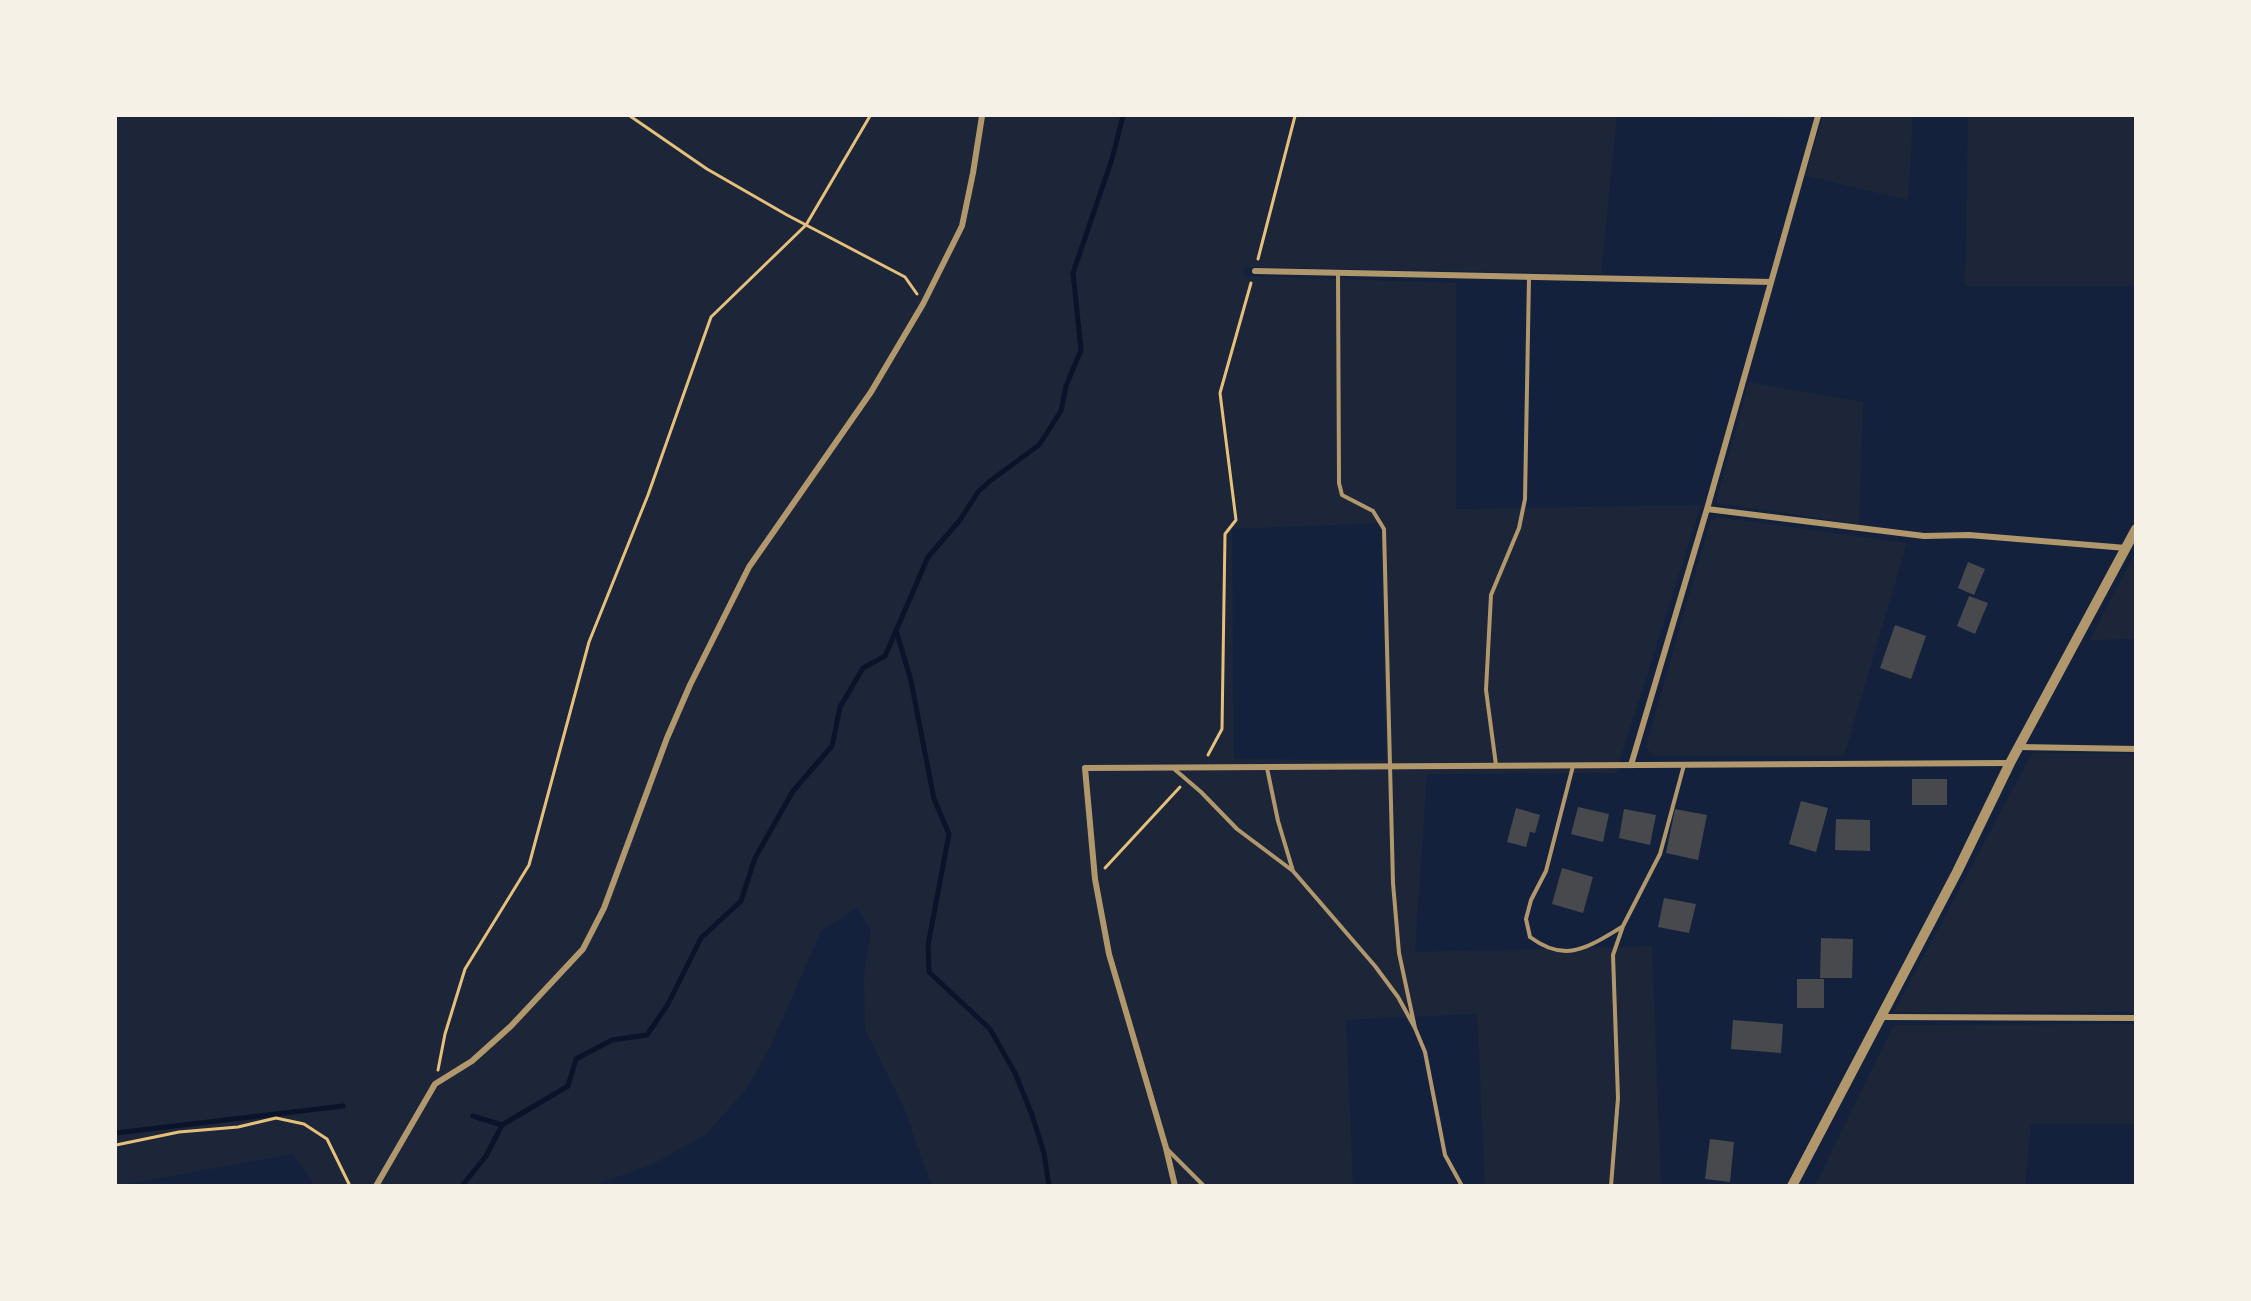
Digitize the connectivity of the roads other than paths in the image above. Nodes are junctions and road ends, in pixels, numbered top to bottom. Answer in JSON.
{"nodes":[{"id":1,"x":982,"y":116,"type":"edge"},
{"id":2,"x":1818,"y":116,"type":"edge"},
{"id":3,"x":1255,"y":271,"type":"road end"},
{"id":4,"x":1338,"y":273,"type":"junction"},
{"id":5,"x":1529,"y":277,"type":"junction"},
{"id":6,"x":1771,"y":282,"type":"junction"},
{"id":7,"x":1707,"y":509,"type":"junction"},
{"id":8,"x":2136,"y":529,"type":"edge"},
{"id":9,"x":2126,"y":548,"type":"junction"},
{"id":10,"x":2019,"y":747,"type":"junction"},
{"id":11,"x":2136,"y":749,"type":"edge"},
{"id":12,"x":2010,"y":763,"type":"junction"},
{"id":13,"x":1573,"y":765,"type":"junction"},
{"id":14,"x":1630,"y":765,"type":"junction"},
{"id":15,"x":1684,"y":765,"type":"junction"},
{"id":16,"x":1392,"y":766,"type":"junction"},
{"id":17,"x":1496,"y":766,"type":"junction"},
{"id":18,"x":1267,"y":767,"type":"junction"},
{"id":19,"x":1173,"y":768,"type":"junction"},
{"id":20,"x":1293,"y":871,"type":"junction"},
{"id":21,"x":1623,"y":926,"type":"junction"},
{"id":22,"x":1881,"y":1017,"type":"junction"},
{"id":23,"x":2136,"y":1018,"type":"edge"},
{"id":24,"x":1415,"y":1028,"type":"junction"},
{"id":25,"x":1166,"y":1148,"type":"junction"},
{"id":26,"x":376,"y":1185,"type":"edge"},
{"id":27,"x":1175,"y":1185,"type":"edge"},
{"id":28,"x":1204,"y":1185,"type":"edge"},
{"id":29,"x":1462,"y":1185,"type":"edge"},
{"id":30,"x":1611,"y":1185,"type":"edge"},
{"id":31,"x":1792,"y":1185,"type":"edge"}],
"edges":[{"from":1,"to":26,"type":"street"},
{"from":2,"to":6,"type":"street"},
{"from":3,"to":4,"type":"street"},
{"from":4,"to":5,"type":"street"},
{"from":4,"to":16,"type":"lane"},
{"from":5,"to":6,"type":"street"},
{"from":5,"to":17,"type":"lane"},
{"from":6,"to":7,"type":"street"},
{"from":7,"to":9,"type":"street"},
{"from":7,"to":14,"type":"street"},
{"from":8,"to":9,"type":"street"},
{"from":9,"to":10,"type":"street"},
{"from":10,"to":11,"type":"street"},
{"from":10,"to":12,"type":"street"},
{"from":12,"to":15,"type":"street"},
{"from":12,"to":22,"type":"street"},
{"from":13,"to":14,"type":"street"},
{"from":13,"to":17,"type":"street"},
{"from":13,"to":21,"type":"lane"},
{"from":14,"to":15,"type":"street"},
{"from":15,"to":21,"type":"lane"},
{"from":16,"to":17,"type":"street"},
{"from":16,"to":18,"type":"street"},
{"from":16,"to":24,"type":"lane"},
{"from":18,"to":19,"type":"street"},
{"from":18,"to":20,"type":"lane"},
{"from":19,"to":20,"type":"lane"},
{"from":19,"to":25,"type":"street"},
{"from":20,"to":24,"type":"lane"},
{"from":21,"to":30,"type":"lane"},
{"from":22,"to":23,"type":"street"},
{"from":22,"to":31,"type":"street"},
{"from":24,"to":29,"type":"lane"},
{"from":25,"to":27,"type":"street"},
{"from":25,"to":28,"type":"lane"}]}
